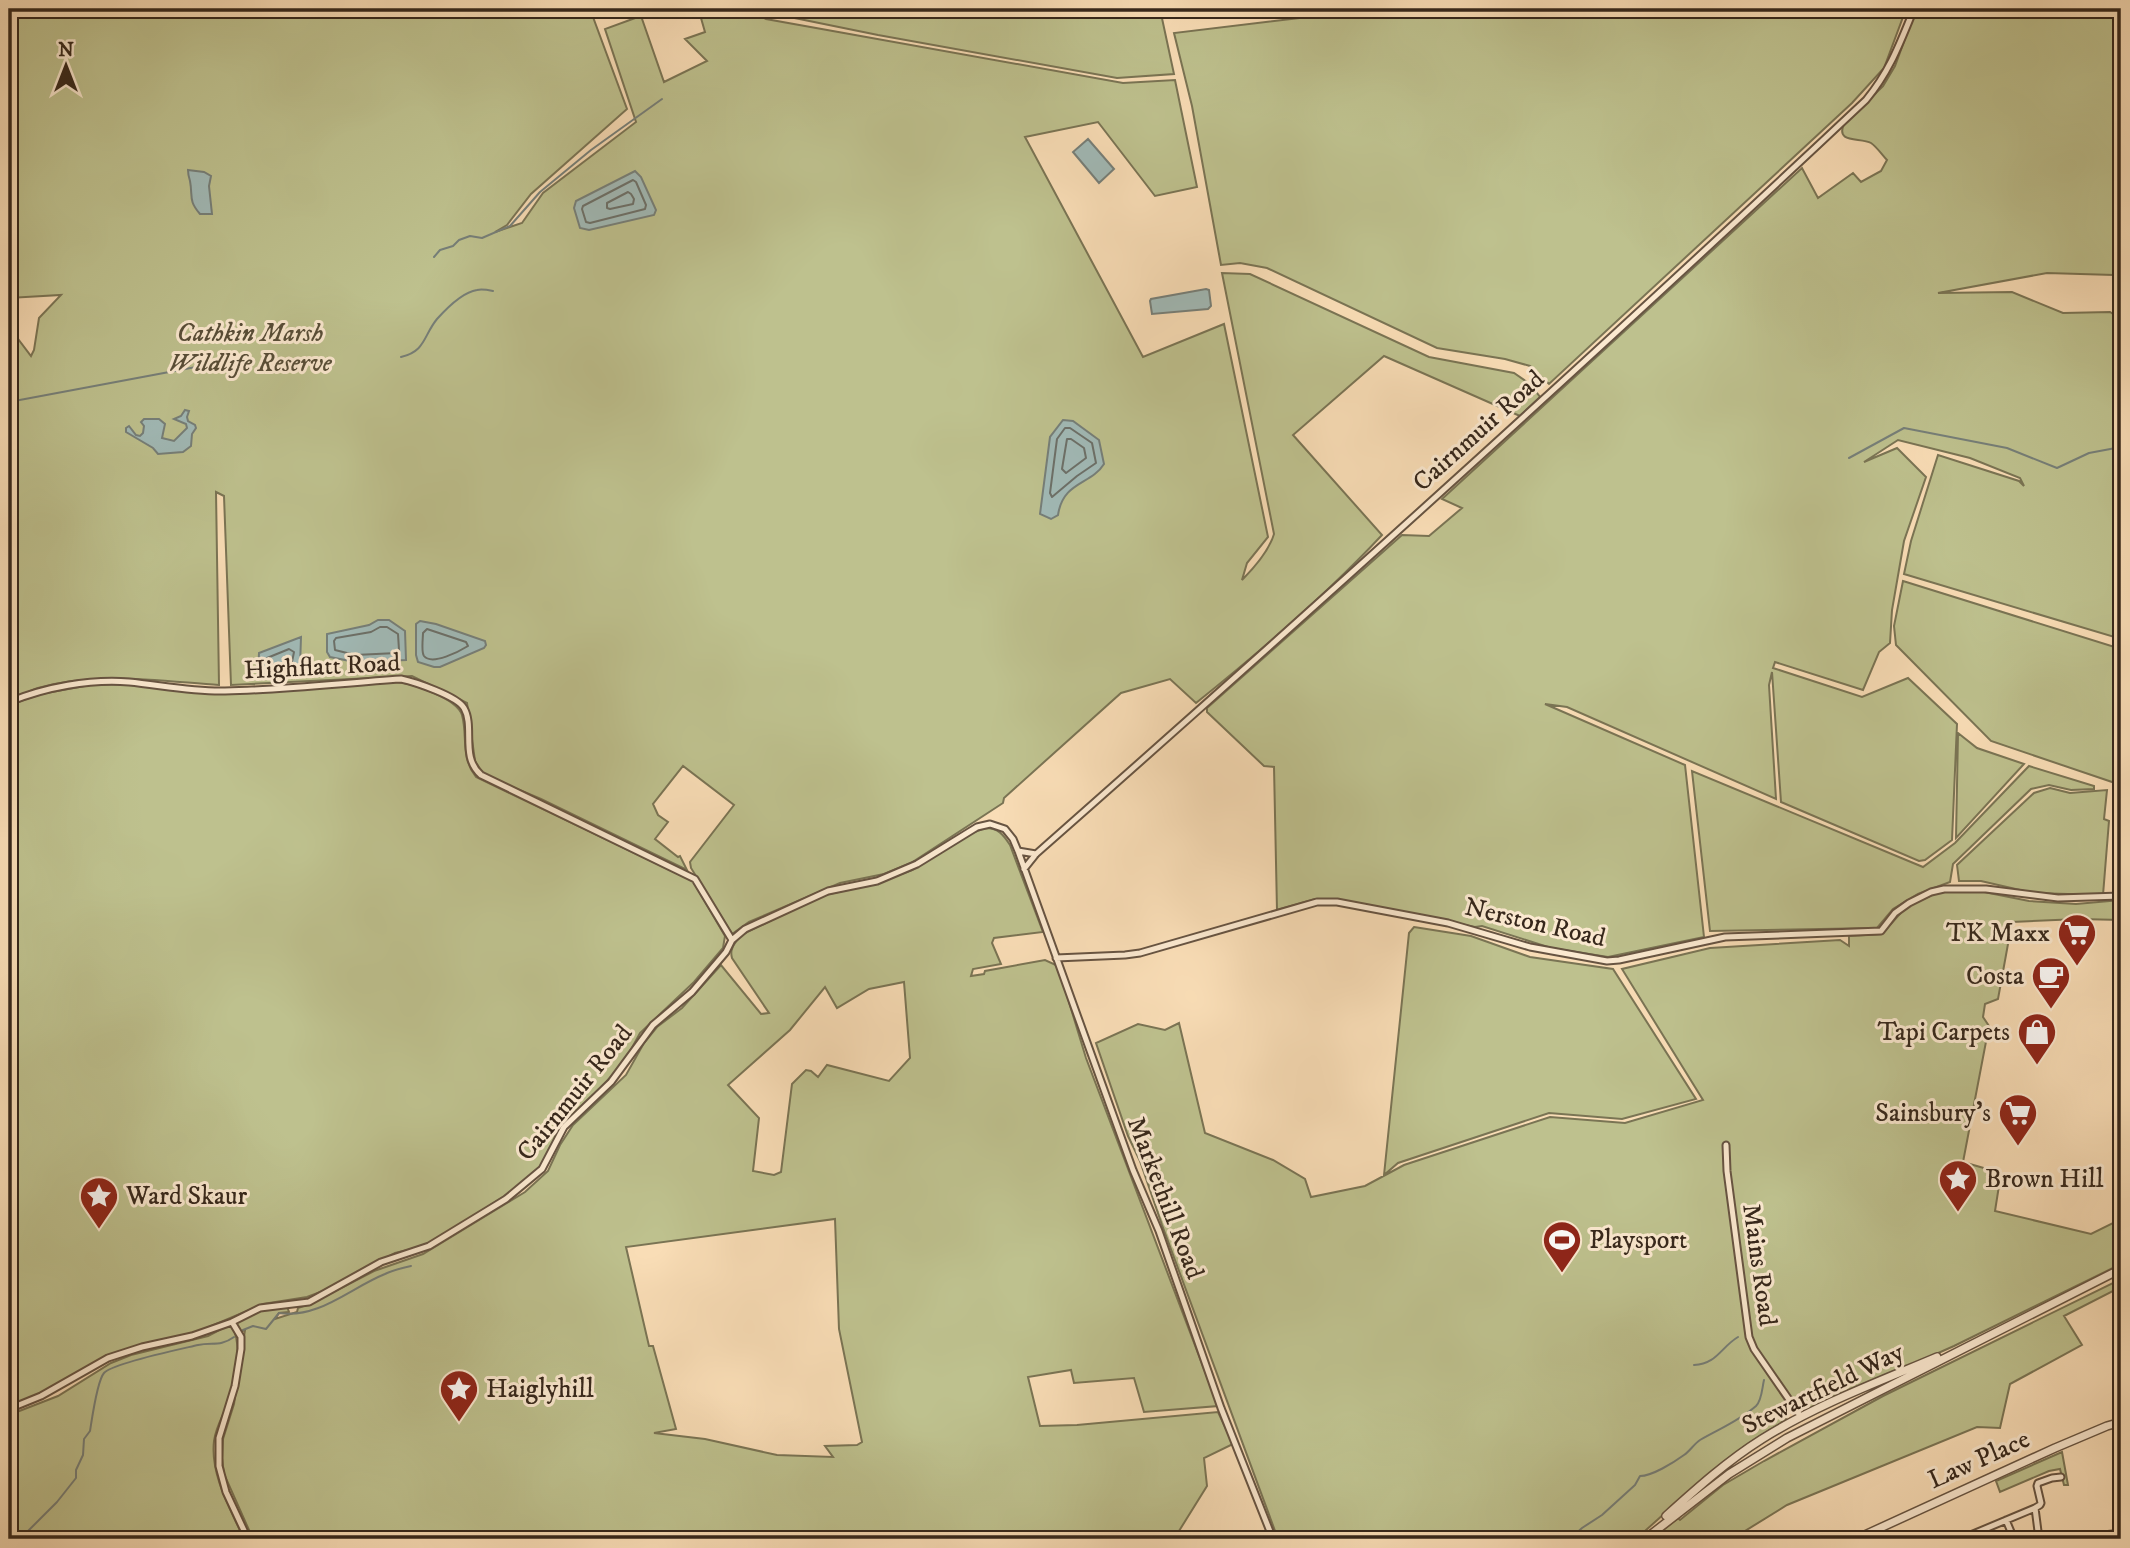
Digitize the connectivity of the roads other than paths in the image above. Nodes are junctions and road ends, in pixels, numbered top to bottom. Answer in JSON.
{"nodes":[{"id":1,"x":1914,"y":9,"type":"edge"},
{"id":2,"x":9,"y":702,"type":"edge"},
{"id":3,"x":1018,"y":851,"type":"junction"},
{"id":4,"x":1036,"y":854,"type":"junction"},
{"id":5,"x":1024,"y":869,"type":"junction"},
{"id":6,"x":2121,"y":896,"type":"edge"},
{"id":7,"x":732,"y":940,"type":"junction"},
{"id":8,"x":1056,"y":958,"type":"junction"},
{"id":9,"x":1726,"y":1145,"type":"dead end"},
{"id":10,"x":2121,"y":1269,"type":"edge"},
{"id":11,"x":232,"y":1322,"type":"junction"},
{"id":12,"x":1967,"y":1345,"type":"junction"},
{"id":13,"x":9,"y":1409,"type":"edge"},
{"id":14,"x":1801,"y":1417,"type":"junction"},
{"id":15,"x":2121,"y":1422,"type":"edge"},
{"id":16,"x":2061,"y":1477,"type":"dead end"},
{"id":17,"x":2035,"y":1508,"type":"junction"},
{"id":18,"x":2006,"y":1520,"type":"junction"},
{"id":19,"x":2121,"y":1533,"type":"edge"},
{"id":20,"x":248,"y":1539,"type":"edge"},
{"id":21,"x":1273,"y":1539,"type":"edge"},
{"id":22,"x":1643,"y":1539,"type":"edge"},
{"id":23,"x":1856,"y":1539,"type":"edge"},
{"id":24,"x":1961,"y":1539,"type":"edge"},
{"id":25,"x":2014,"y":1539,"type":"edge"},
{"id":26,"x":2039,"y":1539,"type":"edge"},
{"id":27,"x":2070,"y":1539,"type":"edge"}],
"edges":[{"from":1,"to":4,"type":"street","name":"Cairnmuir Road"},
{"from":2,"to":7,"type":"street","name":"Highflatt Road"},
{"from":3,"to":4,"type":"street"},
{"from":3,"to":5,"type":"street","name":"Cairnmuir Road"},
{"from":3,"to":7,"type":"street","name":"Cairnmuir Road"},
{"from":4,"to":5,"type":"street","name":"Cairnmuir Road"},
{"from":5,"to":8,"type":"street","name":"Markethill Road"},
{"from":6,"to":8,"type":"street","name":"Nerston Road"},
{"from":7,"to":11,"type":"street","name":"Cairnmuir Road"},
{"from":8,"to":21,"type":"street","name":"Markethill Road"},
{"from":9,"to":14,"type":"street","name":"Mains Road"},
{"from":10,"to":12,"type":"street","name":"Stewartfield Way"},
{"from":11,"to":13,"type":"street","name":"Cairnmuir Road"},
{"from":11,"to":20,"type":"street"},
{"from":12,"to":14,"type":"street","name":"Stewartfield Way"},
{"from":12,"to":22,"type":"street","name":"Stewartfield Way"},
{"from":14,"to":22,"type":"street","name":"Stewartfield Way"},
{"from":15,"to":23,"type":"street","name":"Law Place"},
{"from":16,"to":17,"type":"street"},
{"from":17,"to":18,"type":"street"},
{"from":17,"to":26,"type":"street"},
{"from":18,"to":24,"type":"street"},
{"from":18,"to":25,"type":"street"},
{"from":19,"to":27,"type":"street"}]}
